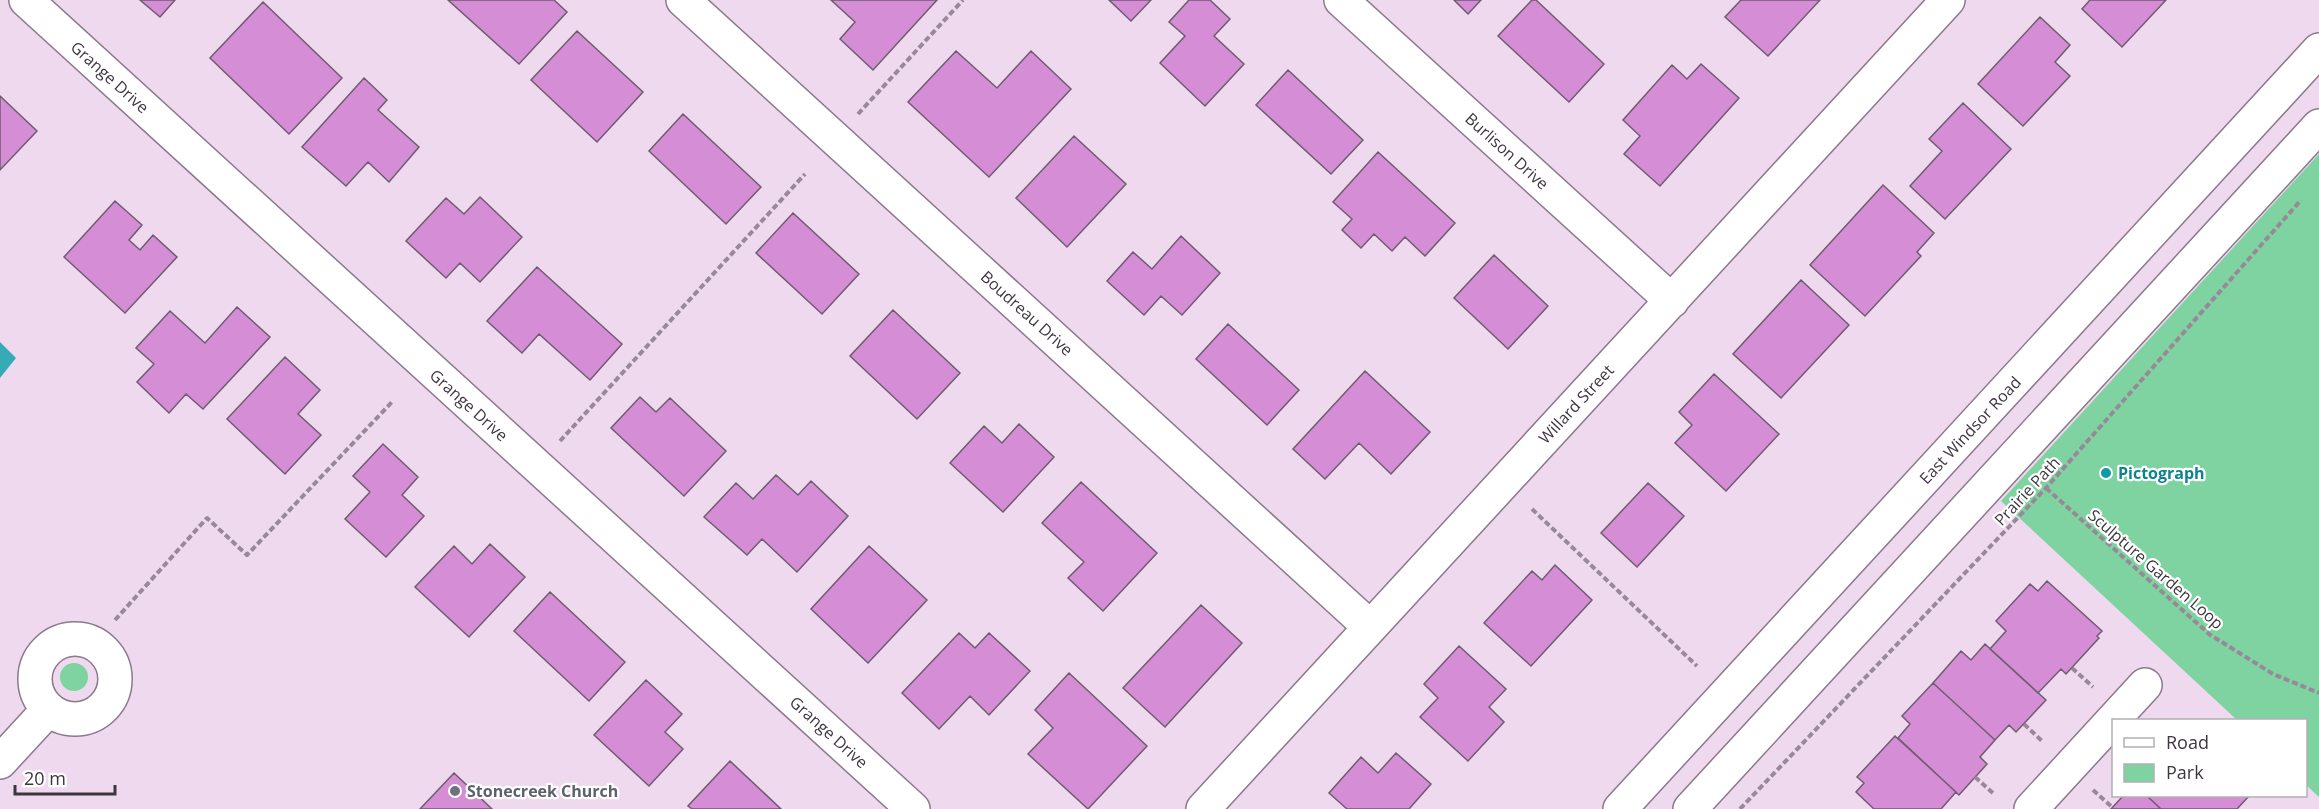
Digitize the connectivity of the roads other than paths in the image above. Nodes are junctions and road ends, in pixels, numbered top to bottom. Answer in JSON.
{"nodes":[{"id":1,"x":26,"y":0,"type":"edge"},
{"id":2,"x":683,"y":0,"type":"edge"},
{"id":3,"x":1341,"y":0,"type":"edge"},
{"id":4,"x":1948,"y":0,"type":"edge"},
{"id":5,"x":2319,"y":50,"type":"edge"},
{"id":6,"x":2319,"y":126,"type":"edge"},
{"id":7,"x":1672,"y":301,"type":"junction"},
{"id":8,"x":1370,"y":627,"type":"junction"},
{"id":9,"x":2145,"y":685,"type":"dead end"},
{"id":10,"x":48,"y":710,"type":"dead end"},
{"id":11,"x":2114,"y":719,"type":"edge"},
{"id":12,"x":2112,"y":721,"type":"edge"},
{"id":13,"x":0,"y":762,"type":"edge"},
{"id":14,"x":914,"y":809,"type":"edge"},
{"id":15,"x":1203,"y":809,"type":"edge"},
{"id":16,"x":1620,"y":809,"type":"edge"},
{"id":17,"x":1690,"y":809,"type":"edge"},
{"id":18,"x":2031,"y":809,"type":"edge"}],
"edges":[{"from":1,"to":14,"type":"street","name":"Grange Drive"},
{"from":2,"to":8,"type":"street","name":"Boudreau Drive"},
{"from":3,"to":7,"type":"street","name":"Burlison Drive"},
{"from":4,"to":7,"type":"street","name":"Willard Street"},
{"from":5,"to":16,"type":"street","name":"East Windsor Road"},
{"from":6,"to":17,"type":"street"},
{"from":7,"to":8,"type":"street","name":"Willard Street"},
{"from":8,"to":15,"type":"street","name":"Willard Street"},
{"from":9,"to":11,"type":"street"},
{"from":10,"to":13,"type":"street"},
{"from":12,"to":18,"type":"street"}]}
